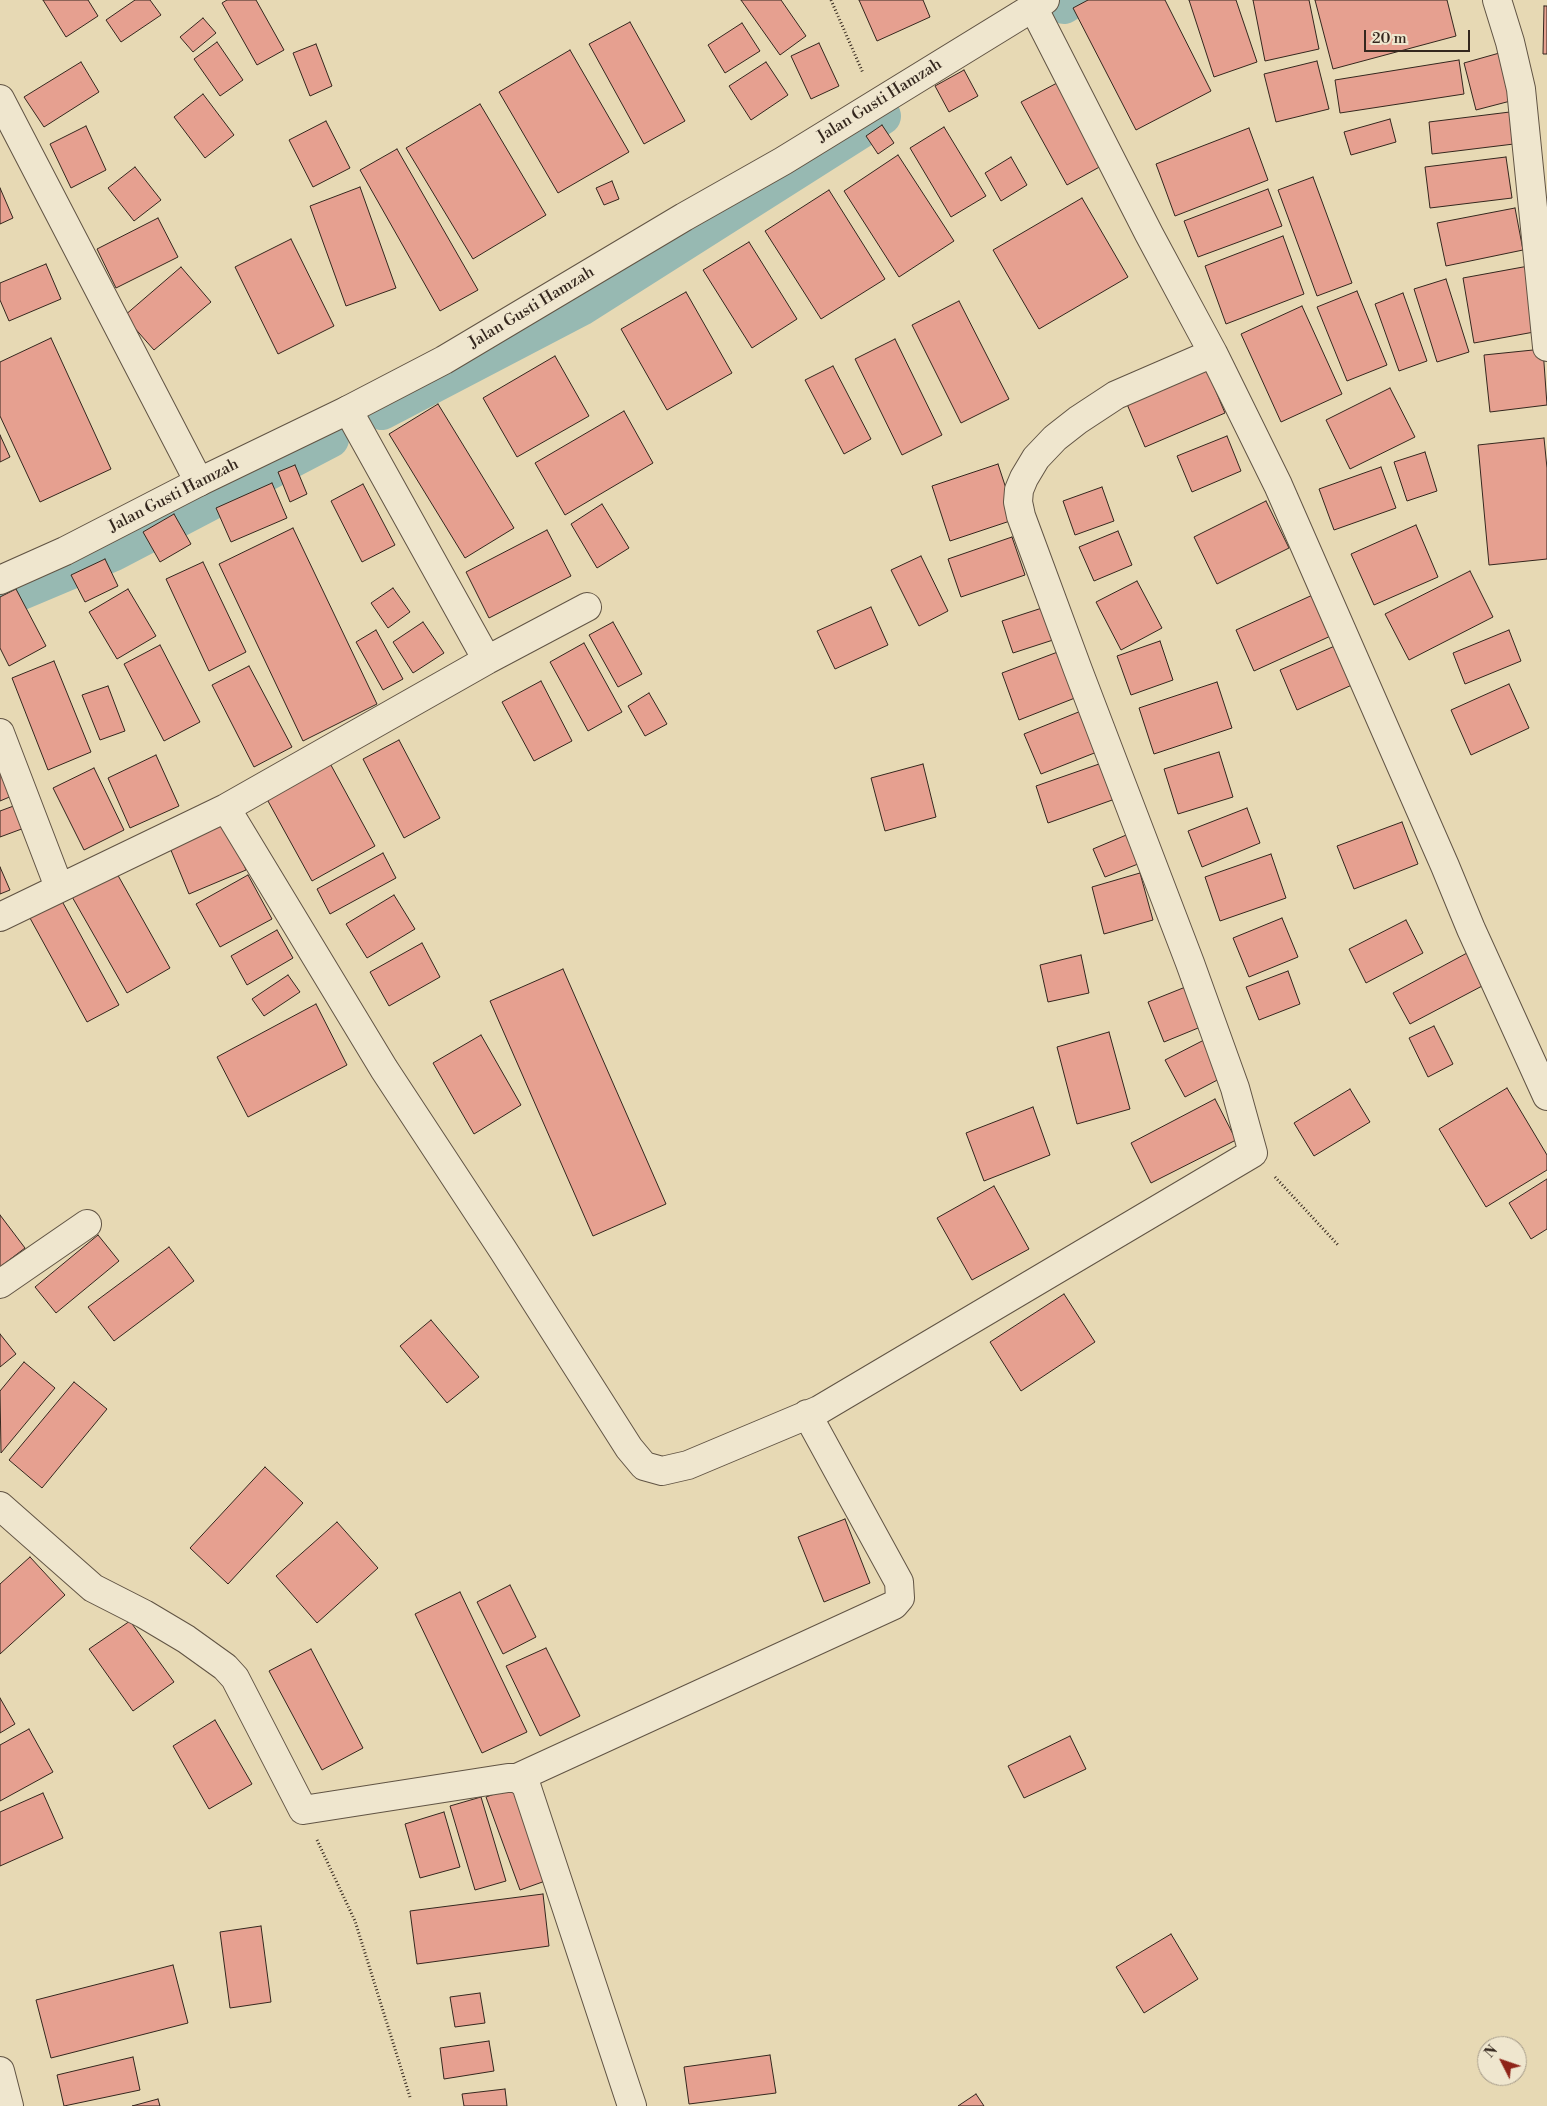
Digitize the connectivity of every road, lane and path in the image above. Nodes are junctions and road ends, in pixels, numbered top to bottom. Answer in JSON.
{"nodes":[{"id":1,"x":831,"y":0,"type":"edge"},
{"id":2,"x":1497,"y":0,"type":"edge"},
{"id":3,"x":1039,"y":4,"type":"edge"},
{"id":4,"x":0,"y":99,"type":"edge"},
{"id":5,"x":876,"y":104,"type":"junction"},
{"id":6,"x":1547,"y":346,"type":"edge"},
{"id":7,"x":1213,"y":353,"type":"junction"},
{"id":8,"x":348,"y":410,"type":"junction"},
{"id":9,"x":199,"y":482,"type":"junction"},
{"id":10,"x":0,"y":580,"type":"edge"},
{"id":11,"x":587,"y":607,"type":"dead end"},
{"id":12,"x":487,"y":660,"type":"junction"},
{"id":13,"x":0,"y":733,"type":"edge"},
{"id":14,"x":226,"y":808,"type":"junction"},
{"id":15,"x":59,"y":887,"type":"junction"},
{"id":16,"x":0,"y":917,"type":"edge"},
{"id":17,"x":1547,"y":1096,"type":"edge"},
{"id":18,"x":1253,"y":1152,"type":"junction"},
{"id":19,"x":87,"y":1224,"type":"dead end"},
{"id":20,"x":1339,"y":1246,"type":"dead end"},
{"id":21,"x":0,"y":1284,"type":"edge"},
{"id":22,"x":807,"y":1414,"type":"junction"},
{"id":23,"x":0,"y":1506,"type":"edge"},
{"id":24,"x":517,"y":1778,"type":"junction"},
{"id":25,"x":303,"y":1810,"type":"junction"},
{"id":26,"x":0,"y":2071,"type":"edge"},
{"id":27,"x":410,"y":2097,"type":"dead end"},
{"id":28,"x":9,"y":2106,"type":"edge"},
{"id":29,"x":632,"y":2106,"type":"edge"}],
"edges":[{"from":1,"to":5,"type":"path"},
{"from":2,"to":6,"type":"street"},
{"from":3,"to":5,"type":"street","name":"Jalan Gusti Hamzah"},
{"from":3,"to":7,"type":"street"},
{"from":4,"to":9,"type":"street"},
{"from":5,"to":8,"type":"street","name":"Jalan Gusti Hamzah"},
{"from":7,"to":17,"type":"street"},
{"from":7,"to":18,"type":"street"},
{"from":8,"to":9,"type":"street","name":"Jalan Gusti Hamzah"},
{"from":8,"to":12,"type":"street"},
{"from":9,"to":10,"type":"street","name":"Jalan Gusti Hamzah"},
{"from":11,"to":12,"type":"street"},
{"from":12,"to":14,"type":"street"},
{"from":13,"to":15,"type":"street"},
{"from":14,"to":15,"type":"street"},
{"from":14,"to":22,"type":"street"},
{"from":15,"to":16,"type":"street"},
{"from":18,"to":20,"type":"path"},
{"from":18,"to":22,"type":"street"},
{"from":19,"to":21,"type":"street"},
{"from":22,"to":24,"type":"street"},
{"from":23,"to":25,"type":"street"},
{"from":24,"to":25,"type":"street"},
{"from":24,"to":29,"type":"street"},
{"from":25,"to":27,"type":"path"},
{"from":26,"to":28,"type":"street"}]}
